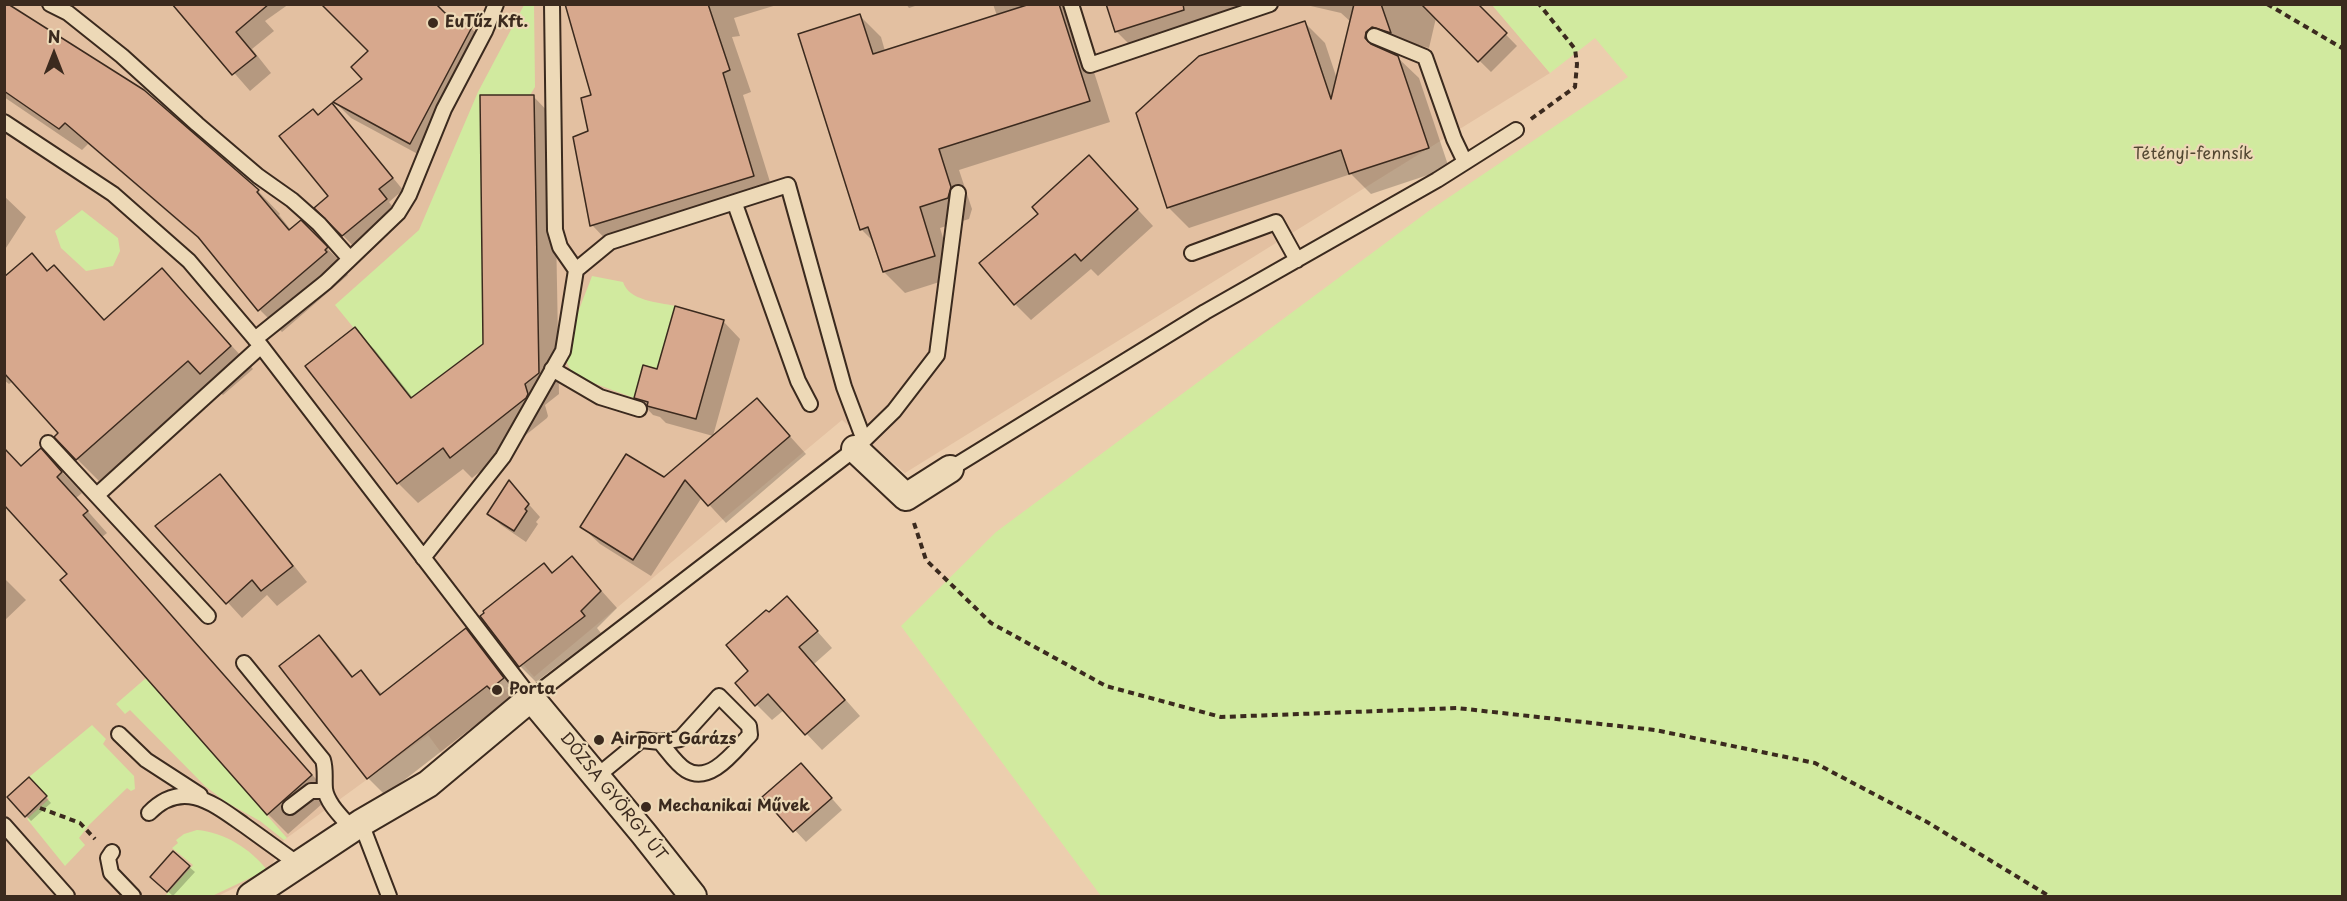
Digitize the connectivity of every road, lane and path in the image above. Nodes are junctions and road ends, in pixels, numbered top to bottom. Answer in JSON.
{"nodes":[{"id":1,"x":50,"y":4,"type":"edge"},
{"id":2,"x":496,"y":4,"type":"edge"},
{"id":3,"x":552,"y":4,"type":"edge"},
{"id":4,"x":1071,"y":4,"type":"edge"},
{"id":5,"x":1269,"y":4,"type":"edge"},
{"id":6,"x":1539,"y":4,"type":"edge"},
{"id":7,"x":2267,"y":4,"type":"edge"},
{"id":8,"x":71,"y":9,"type":"edge"},
{"id":9,"x":1374,"y":36,"type":"dead end"},
{"id":10,"x":2343,"y":48,"type":"edge"},
{"id":11,"x":4,"y":122,"type":"edge"},
{"id":12,"x":1516,"y":130,"type":"joint"},
{"id":13,"x":1465,"y":162,"type":"junction"},
{"id":14,"x":958,"y":193,"type":"dead end"},
{"id":15,"x":735,"y":204,"type":"junction"},
{"id":16,"x":1192,"y":253,"type":"dead end"},
{"id":17,"x":350,"y":259,"type":"junction"},
{"id":18,"x":1297,"y":260,"type":"junction"},
{"id":19,"x":576,"y":270,"type":"junction"},
{"id":20,"x":258,"y":342,"type":"junction"},
{"id":21,"x":552,"y":369,"type":"junction"},
{"id":22,"x":810,"y":404,"type":"dead end"},
{"id":23,"x":639,"y":409,"type":"dead end"},
{"id":24,"x":48,"y":442,"type":"dead end"},
{"id":25,"x":860,"y":445,"type":"junction"},
{"id":26,"x":950,"y":469,"type":"joint"},
{"id":27,"x":97,"y":495,"type":"junction"},
{"id":28,"x":906,"y":497,"type":"junction"},
{"id":29,"x":423,"y":558,"type":"junction"},
{"id":30,"x":208,"y":616,"type":"dead end"},
{"id":31,"x":244,"y":663,"type":"dead end"},
{"id":32,"x":531,"y":698,"type":"junction"},
{"id":33,"x":119,"y":734,"type":"dead end"},
{"id":34,"x":660,"y":742,"type":"junction"},
{"id":35,"x":596,"y":777,"type":"junction"},
{"id":36,"x":325,"y":790,"type":"junction"},
{"id":37,"x":209,"y":801,"type":"junction"},
{"id":38,"x":290,"y":807,"type":"dead end"},
{"id":39,"x":40,"y":808,"type":"dead end"},
{"id":40,"x":149,"y":813,"type":"dead end"},
{"id":41,"x":4,"y":825,"type":"edge"},
{"id":42,"x":357,"y":826,"type":"junction"},
{"id":43,"x":111,"y":853,"type":"joint"},
{"id":44,"x":298,"y":864,"type":"junction"},
{"id":45,"x":67,"y":897,"type":"edge"},
{"id":46,"x":133,"y":897,"type":"edge"},
{"id":47,"x":251,"y":897,"type":"edge"},
{"id":48,"x":389,"y":897,"type":"edge"},
{"id":49,"x":693,"y":897,"type":"edge"},
{"id":50,"x":2049,"y":897,"type":"edge"}],
"edges":[{"from":1,"to":8,"type":"lane"},
{"from":2,"to":17,"type":"lane"},
{"from":3,"to":19,"type":"lane"},
{"from":4,"to":5,"type":"lane"},
{"from":6,"to":12,"type":"path"},
{"from":7,"to":10,"type":"path"},
{"from":8,"to":17,"type":"lane"},
{"from":9,"to":13,"type":"lane"},
{"from":11,"to":20,"type":"lane"},
{"from":12,"to":13,"type":"lane"},
{"from":13,"to":18,"type":"lane"},
{"from":14,"to":25,"type":"lane"},
{"from":15,"to":19,"type":"lane"},
{"from":15,"to":22,"type":"lane"},
{"from":15,"to":25,"type":"lane"},
{"from":16,"to":18,"type":"lane"},
{"from":17,"to":20,"type":"lane"},
{"from":18,"to":26,"type":"lane"},
{"from":19,"to":21,"type":"lane"},
{"from":20,"to":27,"type":"lane"},
{"from":20,"to":29,"type":"lane"},
{"from":21,"to":23,"type":"lane"},
{"from":21,"to":29,"type":"lane"},
{"from":24,"to":27,"type":"lane"},
{"from":25,"to":28,"type":"street"},
{"from":25,"to":32,"type":"lane"},
{"from":26,"to":28,"type":"street"},
{"from":27,"to":30,"type":"lane"},
{"from":28,"to":50,"type":"path"},
{"from":29,"to":32,"type":"lane"},
{"from":31,"to":36,"type":"lane"},
{"from":32,"to":35,"type":"street","name":"DÓZSA GYÖRGY ÚT"},
{"from":32,"to":42,"type":"street"},
{"from":33,"to":37,"type":"lane"},
{"from":34,"to":34,"type":"lane"},
{"from":34,"to":35,"type":"lane"},
{"from":35,"to":49,"type":"street","name":"DÓZSA GYÖRGY ÚT"},
{"from":36,"to":38,"type":"lane"},
{"from":36,"to":42,"type":"lane"},
{"from":37,"to":40,"type":"lane"},
{"from":37,"to":44,"type":"lane"},
{"from":39,"to":43,"type":"path"},
{"from":41,"to":45,"type":"lane"},
{"from":42,"to":44,"type":"street"},
{"from":42,"to":48,"type":"lane"},
{"from":43,"to":46,"type":"lane"},
{"from":44,"to":47,"type":"street"}]}
